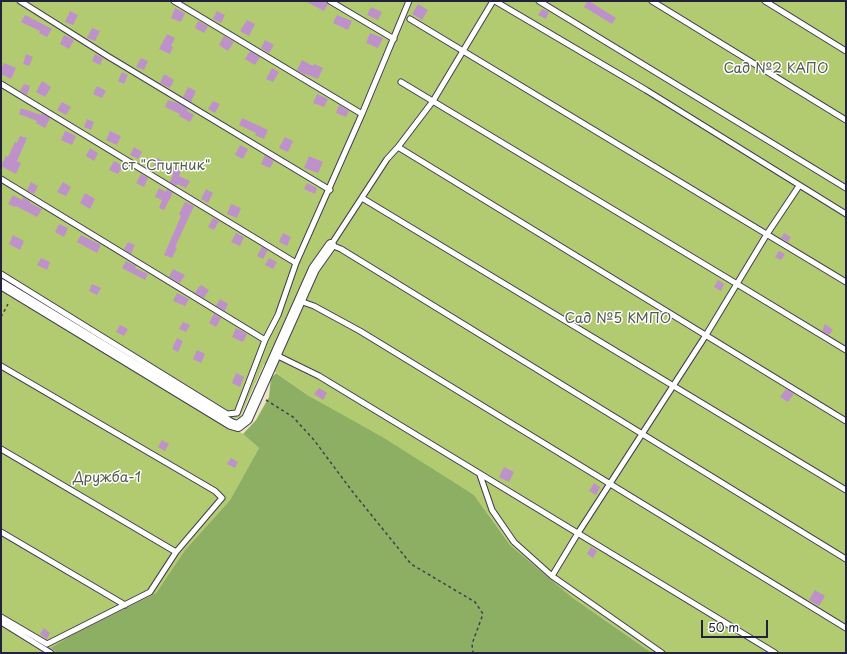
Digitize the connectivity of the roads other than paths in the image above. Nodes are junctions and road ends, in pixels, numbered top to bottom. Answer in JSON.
{"nodes":[{"id":1,"x":20,"y":1,"type":"edge"},
{"id":2,"x":174,"y":1,"type":"edge"},
{"id":3,"x":330,"y":1,"type":"edge"},
{"id":4,"x":409,"y":1,"type":"edge"},
{"id":5,"x":494,"y":1,"type":"edge"},
{"id":6,"x":540,"y":1,"type":"edge"},
{"id":7,"x":652,"y":1,"type":"edge"},
{"id":8,"x":765,"y":1,"type":"edge"},
{"id":9,"x":410,"y":19,"type":"dead end"},
{"id":10,"x":394,"y":39,"type":"junction"},
{"id":11,"x":464,"y":51,"type":"junction"},
{"id":12,"x":846,"y":51,"type":"edge"},
{"id":13,"x":401,"y":82,"type":"dead end"},
{"id":14,"x":1,"y":84,"type":"edge"},
{"id":15,"x":433,"y":101,"type":"junction"},
{"id":16,"x":362,"y":114,"type":"junction"},
{"id":17,"x":846,"y":120,"type":"edge"},
{"id":18,"x":398,"y":147,"type":"junction"},
{"id":19,"x":1,"y":179,"type":"edge"},
{"id":20,"x":799,"y":186,"type":"junction"},
{"id":21,"x":846,"y":188,"type":"edge"},
{"id":22,"x":330,"y":190,"type":"junction"},
{"id":23,"x":362,"y":198,"type":"junction"},
{"id":24,"x":846,"y":214,"type":"edge"},
{"id":25,"x":767,"y":234,"type":"junction"},
{"id":26,"x":331,"y":245,"type":"junction"},
{"id":27,"x":296,"y":264,"type":"junction"},
{"id":28,"x":1,"y":274,"type":"edge"},
{"id":29,"x":846,"y":282,"type":"edge"},
{"id":30,"x":1,"y":284,"type":"edge"},
{"id":31,"x":737,"y":284,"type":"junction"},
{"id":32,"x":300,"y":302,"type":"junction"},
{"id":33,"x":706,"y":335,"type":"junction"},
{"id":34,"x":265,"y":340,"type":"junction"},
{"id":35,"x":846,"y":350,"type":"edge"},
{"id":36,"x":276,"y":355,"type":"junction"},
{"id":37,"x":1,"y":366,"type":"edge"},
{"id":38,"x":674,"y":385,"type":"junction"},
{"id":39,"x":846,"y":421,"type":"edge"},
{"id":40,"x":642,"y":433,"type":"junction"},
{"id":41,"x":1,"y":449,"type":"edge"},
{"id":42,"x":480,"y":475,"type":"junction"},
{"id":43,"x":610,"y":483,"type":"junction"},
{"id":44,"x":846,"y":490,"type":"edge"},
{"id":45,"x":1,"y":532,"type":"edge"},
{"id":46,"x":578,"y":533,"type":"junction"},
{"id":47,"x":176,"y":552,"type":"junction"},
{"id":48,"x":846,"y":559,"type":"edge"},
{"id":49,"x":552,"y":576,"type":"junction"},
{"id":50,"x":125,"y":605,"type":"junction"},
{"id":51,"x":1,"y":617,"type":"edge"},
{"id":52,"x":1,"y":622,"type":"edge"},
{"id":53,"x":846,"y":628,"type":"edge"},
{"id":54,"x":51,"y":653,"type":"edge"},
{"id":55,"x":662,"y":653,"type":"edge"},
{"id":56,"x":775,"y":653,"type":"edge"}],
"edges":[{"from":1,"to":22,"type":"lane"},
{"from":2,"to":16,"type":"lane"},
{"from":3,"to":10,"type":"lane"},
{"from":4,"to":10,"type":"lane"},
{"from":5,"to":11,"type":"lane"},
{"from":5,"to":20,"type":"lane"},
{"from":6,"to":21,"type":"lane"},
{"from":7,"to":17,"type":"lane"},
{"from":8,"to":12,"type":"lane"},
{"from":9,"to":11,"type":"lane"},
{"from":10,"to":16,"type":"lane"},
{"from":11,"to":15,"type":"lane"},
{"from":11,"to":25,"type":"lane"},
{"from":13,"to":15,"type":"lane"},
{"from":14,"to":27,"type":"lane"},
{"from":15,"to":18,"type":"lane"},
{"from":15,"to":31,"type":"lane"},
{"from":16,"to":22,"type":"lane"},
{"from":18,"to":23,"type":"lane"},
{"from":18,"to":33,"type":"lane"},
{"from":19,"to":34,"type":"lane"},
{"from":20,"to":24,"type":"lane"},
{"from":20,"to":25,"type":"lane"},
{"from":22,"to":27,"type":"lane"},
{"from":23,"to":26,"type":"lane"},
{"from":23,"to":38,"type":"lane"},
{"from":25,"to":29,"type":"lane"},
{"from":25,"to":31,"type":"lane"},
{"from":26,"to":32,"type":"street"},
{"from":26,"to":40,"type":"lane"},
{"from":27,"to":34,"type":"lane"},
{"from":28,"to":34,"type":"lane"},
{"from":30,"to":36,"type":"street"},
{"from":31,"to":33,"type":"lane"},
{"from":31,"to":35,"type":"lane"},
{"from":32,"to":36,"type":"street"},
{"from":32,"to":43,"type":"lane"},
{"from":33,"to":38,"type":"lane"},
{"from":33,"to":39,"type":"lane"},
{"from":36,"to":42,"type":"lane"},
{"from":37,"to":47,"type":"lane"},
{"from":38,"to":40,"type":"lane"},
{"from":38,"to":44,"type":"lane"},
{"from":40,"to":43,"type":"lane"},
{"from":40,"to":48,"type":"lane"},
{"from":41,"to":47,"type":"lane"},
{"from":42,"to":46,"type":"lane"},
{"from":42,"to":49,"type":"lane"},
{"from":43,"to":46,"type":"lane"},
{"from":43,"to":53,"type":"lane"},
{"from":45,"to":50,"type":"lane"},
{"from":46,"to":49,"type":"lane"},
{"from":46,"to":56,"type":"lane"},
{"from":47,"to":50,"type":"lane"},
{"from":49,"to":55,"type":"lane"},
{"from":50,"to":51,"type":"lane"},
{"from":52,"to":54,"type":"lane"}]}
